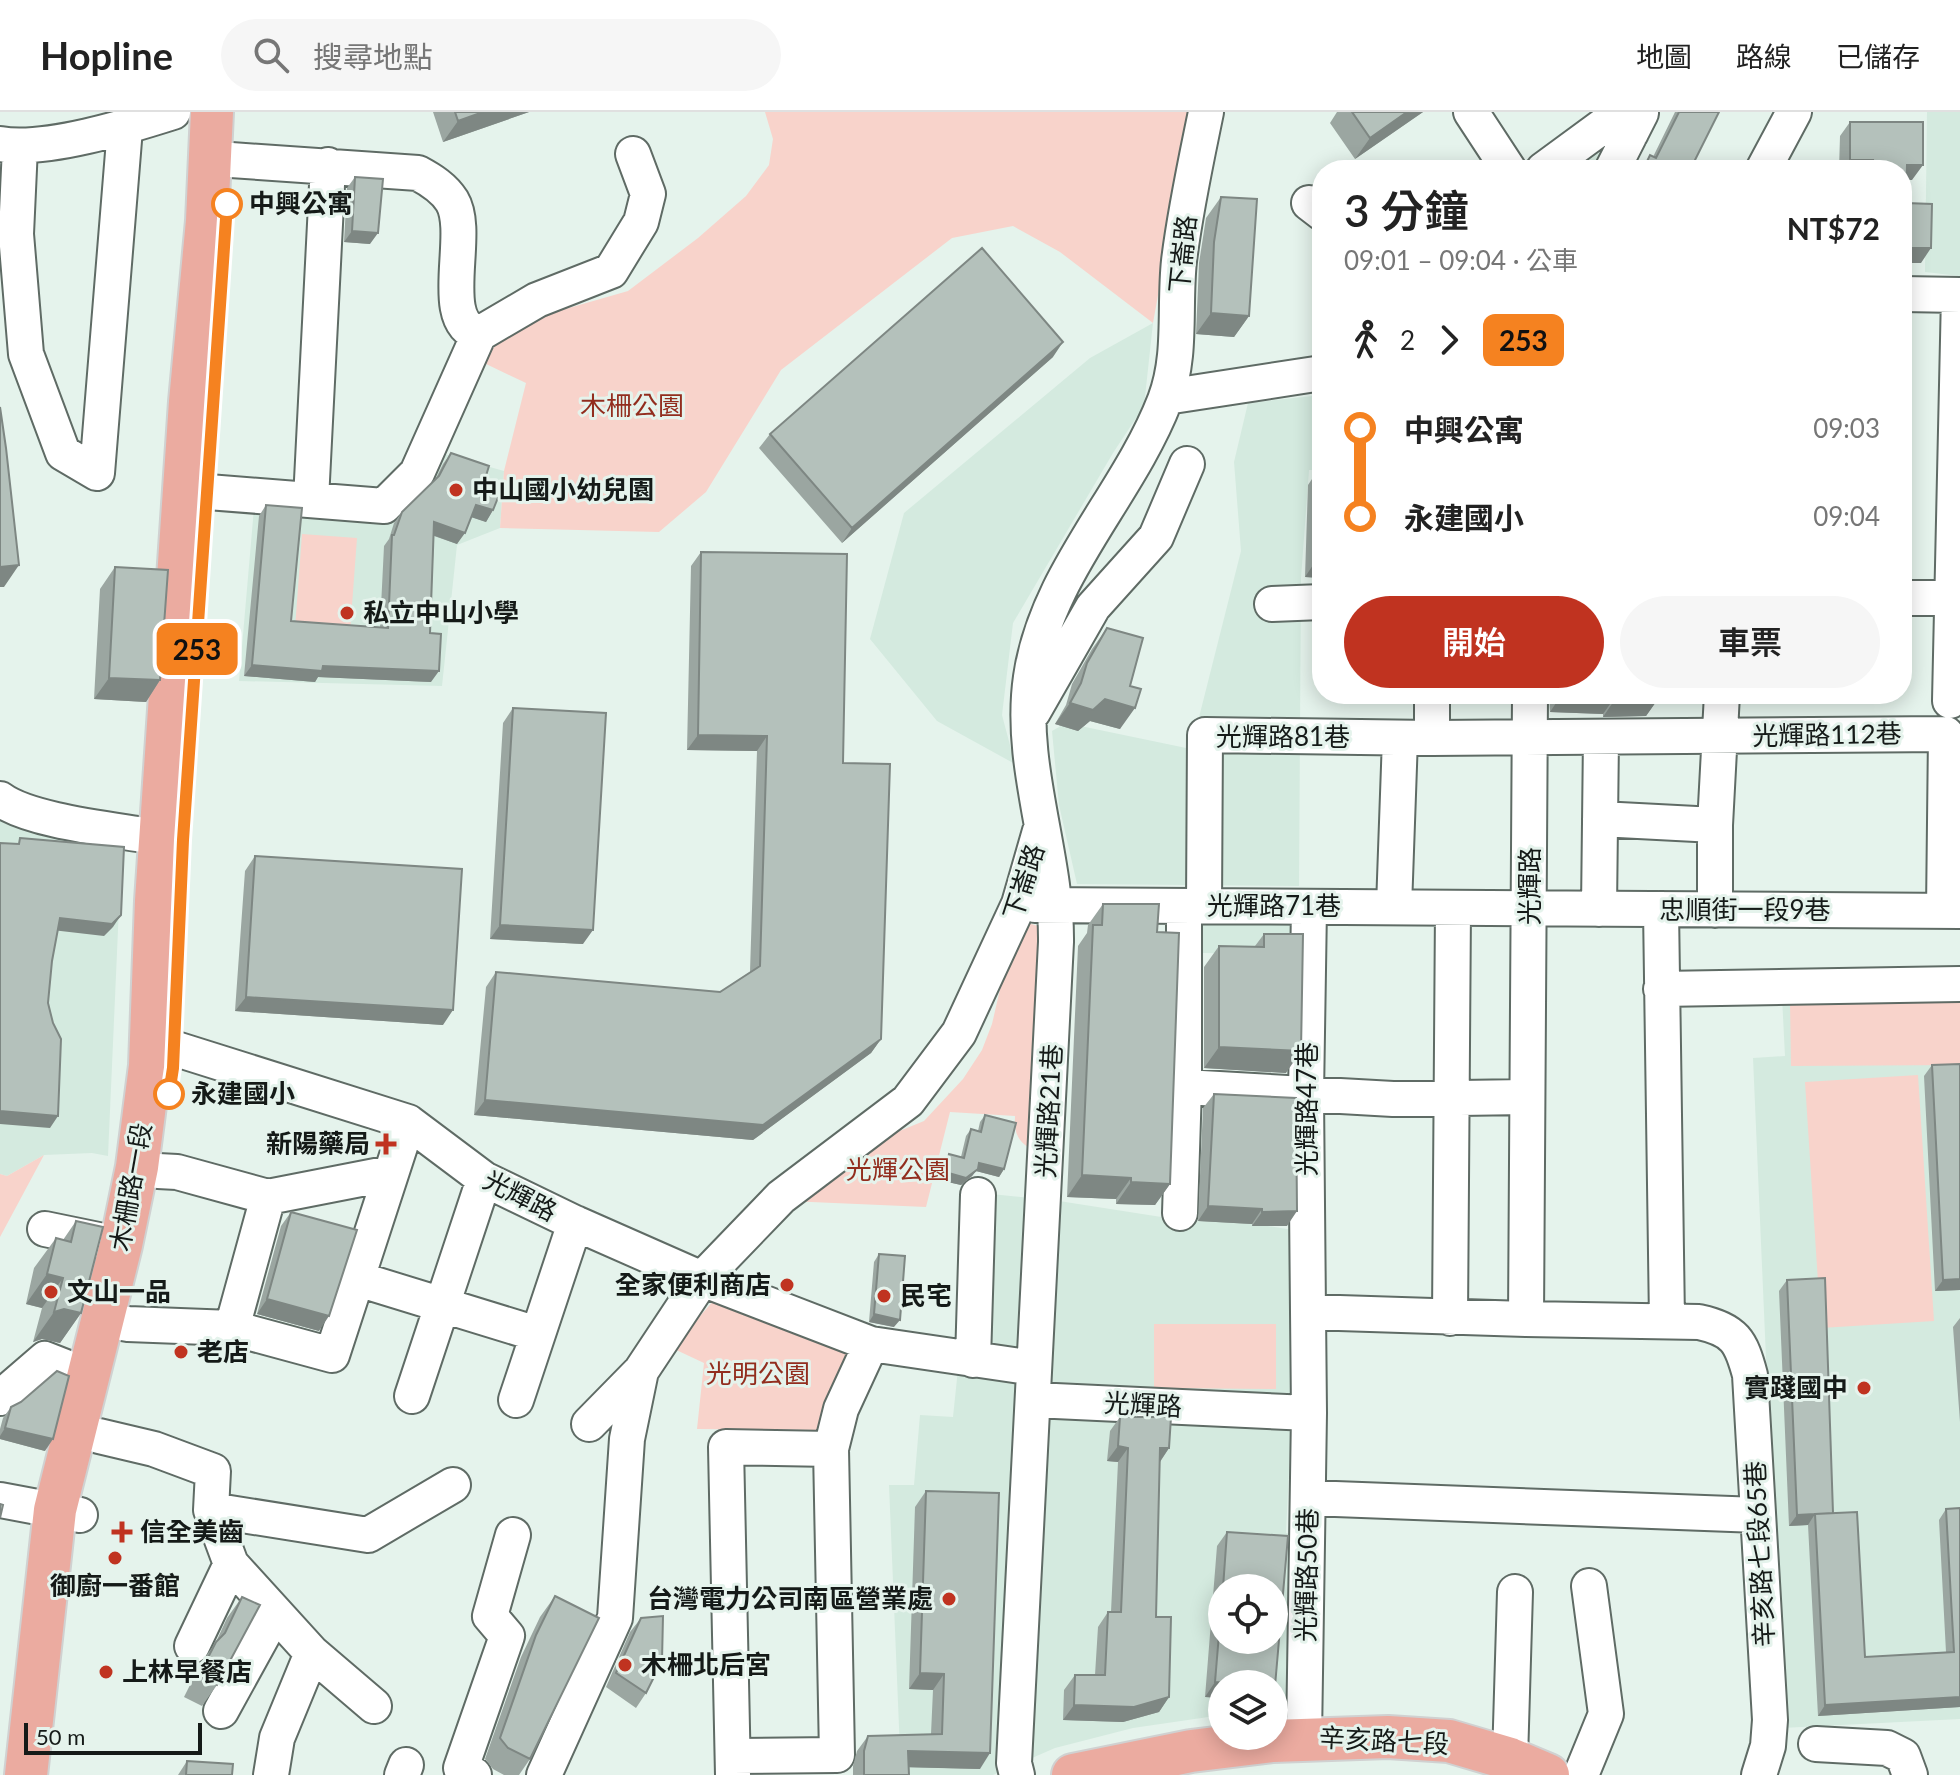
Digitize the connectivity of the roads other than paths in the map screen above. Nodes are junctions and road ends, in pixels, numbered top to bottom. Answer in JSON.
{"nodes":[{"id":1,"x":173,"y":112,"type":"edge"},
{"id":2,"x":212,"y":112,"type":"edge"},
{"id":3,"x":236,"y":112,"type":"edge"},
{"id":4,"x":1206,"y":112,"type":"edge"},
{"id":5,"x":1471,"y":112,"type":"edge"},
{"id":6,"x":1794,"y":112,"type":"edge"},
{"id":7,"x":1620,"y":120,"type":"edge"},
{"id":8,"x":125,"y":128,"type":"junction"},
{"id":9,"x":10,"y":146,"type":"edge"},
{"id":10,"x":633,"y":154,"type":"dead end"},
{"id":11,"x":231,"y":160,"type":"junction"},
{"id":12,"x":1502,"y":160,"type":"edge"},
{"id":13,"x":1558,"y":160,"type":"edge"},
{"id":14,"x":1614,"y":160,"type":"edge"},
{"id":15,"x":1768,"y":160,"type":"edge"},
{"id":16,"x":328,"y":165,"type":"junction"},
{"id":17,"x":8,"y":233,"type":"edge"},
{"id":18,"x":1912,"y":294,"type":"edge"},
{"id":19,"x":1959,"y":295,"type":"edge"},
{"id":20,"x":479,"y":334,"type":"junction"},
{"id":21,"x":1312,"y":375,"type":"edge"},
{"id":22,"x":1166,"y":397,"type":"junction"},
{"id":23,"x":1187,"y":464,"type":"dead end"},
{"id":24,"x":208,"y":492,"type":"junction"},
{"id":25,"x":311,"y":500,"type":"junction"},
{"id":26,"x":1912,"y":598,"type":"edge"},
{"id":27,"x":1952,"y":598,"type":"junction"},
{"id":28,"x":1312,"y":602,"type":"edge"},
{"id":29,"x":1272,"y":604,"type":"dead end"},
{"id":30,"x":1950,"y":701,"type":"dead end"},
{"id":31,"x":1428,"y":704,"type":"edge"},
{"id":32,"x":1530,"y":704,"type":"edge"},
{"id":33,"x":1722,"y":704,"type":"edge"},
{"id":34,"x":1029,"y":719,"type":"junction"},
{"id":35,"x":1530,"y":737,"type":"junction"},
{"id":36,"x":1601,"y":737,"type":"junction"},
{"id":37,"x":1720,"y":737,"type":"junction"},
{"id":38,"x":1416,"y":738,"type":"junction"},
{"id":39,"x":0,"y":799,"type":"edge"},
{"id":40,"x":1600,"y":819,"type":"junction"},
{"id":41,"x":1042,"y":823,"type":"junction"},
{"id":42,"x":1715,"y":825,"type":"junction"},
{"id":43,"x":161,"y":838,"type":"junction"},
{"id":44,"x":1019,"y":904,"type":"junction"},
{"id":45,"x":1055,"y":905,"type":"junction"},
{"id":46,"x":1194,"y":906,"type":"junction"},
{"id":47,"x":1309,"y":907,"type":"junction"},
{"id":48,"x":1394,"y":907,"type":"junction"},
{"id":49,"x":1453,"y":908,"type":"junction"},
{"id":50,"x":1530,"y":908,"type":"junction"},
{"id":51,"x":1599,"y":909,"type":"junction"},
{"id":52,"x":1661,"y":909,"type":"junction"},
{"id":53,"x":1715,"y":910,"type":"junction"},
{"id":54,"x":1952,"y":911,"type":"edge"},
{"id":55,"x":1960,"y":984,"type":"edge"},
{"id":56,"x":1661,"y":989,"type":"junction"},
{"id":57,"x":163,"y":1047,"type":"junction"},
{"id":58,"x":1184,"y":1087,"type":"junction"},
{"id":59,"x":1306,"y":1095,"type":"junction"},
{"id":60,"x":1526,"y":1097,"type":"junction"},
{"id":61,"x":1451,"y":1099,"type":"junction"},
{"id":62,"x":408,"y":1122,"type":"junction"},
{"id":63,"x":158,"y":1171,"type":"junction"},
{"id":64,"x":391,"y":1173,"type":"junction"},
{"id":65,"x":484,"y":1179,"type":"junction"},
{"id":66,"x":978,"y":1195,"type":"dead end"},
{"id":67,"x":268,"y":1197,"type":"junction"},
{"id":68,"x":1180,"y":1213,"type":"dead end"},
{"id":69,"x":575,"y":1223,"type":"junction"},
{"id":70,"x":45,"y":1229,"type":"dead end"},
{"id":71,"x":121,"y":1245,"type":"junction"},
{"id":72,"x":358,"y":1279,"type":"junction"},
{"id":73,"x":702,"y":1279,"type":"junction"},
{"id":74,"x":442,"y":1303,"type":"junction"},
{"id":75,"x":1308,"y":1312,"type":"junction"},
{"id":76,"x":1450,"y":1318,"type":"junction"},
{"id":77,"x":1526,"y":1319,"type":"junction"},
{"id":78,"x":1667,"y":1321,"type":"junction"},
{"id":79,"x":116,"y":1322,"type":"junction"},
{"id":80,"x":232,"y":1328,"type":"junction"},
{"id":81,"x":537,"y":1334,"type":"junction"},
{"id":82,"x":871,"y":1344,"type":"junction"},
{"id":83,"x":973,"y":1360,"type":"junction"},
{"id":84,"x":641,"y":1371,"type":"junction"},
{"id":85,"x":90,"y":1373,"type":"junction"},
{"id":86,"x":1034,"y":1384,"type":"junction"},
{"id":87,"x":412,"y":1396,"type":"dead end"},
{"id":88,"x":0,"y":1398,"type":"edge"},
{"id":89,"x":516,"y":1400,"type":"dead end"},
{"id":90,"x":1309,"y":1413,"type":"junction"},
{"id":91,"x":589,"y":1424,"type":"dead end"},
{"id":92,"x":99,"y":1436,"type":"junction"},
{"id":93,"x":831,"y":1449,"type":"junction"},
{"id":94,"x":453,"y":1485,"type":"dead end"},
{"id":95,"x":1309,"y":1498,"type":"junction"},
{"id":96,"x":0,"y":1500,"type":"edge"},
{"id":97,"x":211,"y":1510,"type":"junction"},
{"id":98,"x":68,"y":1512,"type":"junction"},
{"id":99,"x":1758,"y":1515,"type":"junction"},
{"id":100,"x":513,"y":1535,"type":"dead end"},
{"id":101,"x":231,"y":1564,"type":"junction"},
{"id":102,"x":1589,"y":1586,"type":"dead end"},
{"id":103,"x":1515,"y":1592,"type":"dead end"},
{"id":104,"x":275,"y":1613,"type":"junction"},
{"id":105,"x":192,"y":1646,"type":"dead end"},
{"id":106,"x":312,"y":1653,"type":"junction"},
{"id":107,"x":374,"y":1706,"type":"dead end"},
{"id":108,"x":221,"y":1711,"type":"edge"},
{"id":109,"x":1304,"y":1738,"type":"junction"},
{"id":110,"x":1816,"y":1744,"type":"dead end"},
{"id":111,"x":1510,"y":1759,"type":"junction"},
{"id":112,"x":733,"y":1766,"type":"edge"},
{"id":113,"x":26,"y":1771,"type":"edge"},
{"id":114,"x":271,"y":1775,"type":"edge"},
{"id":115,"x":474,"y":1775,"type":"edge"},
{"id":116,"x":544,"y":1775,"type":"edge"},
{"id":117,"x":1017,"y":1775,"type":"edge"},
{"id":118,"x":1073,"y":1775,"type":"edge"},
{"id":119,"x":1548,"y":1775,"type":"edge"},
{"id":120,"x":1581,"y":1775,"type":"edge"},
{"id":121,"x":1759,"y":1775,"type":"edge"},
{"id":122,"x":1910,"y":1775,"type":"edge"}],
"edges":[{"from":1,"to":8,"type":"street"},
{"from":2,"to":43,"type":"main road","name":"木柵路一段"},
{"from":3,"to":11,"type":"main road","name":"木柵路一段"},
{"from":4,"to":22,"type":"street","name":"下崙路"},
{"from":5,"to":12,"type":"street"},
{"from":6,"to":15,"type":"street"},
{"from":7,"to":13,"type":"street"},
{"from":7,"to":14,"type":"street"},
{"from":8,"to":9,"type":"street"},
{"from":8,"to":17,"type":"street"},
{"from":9,"to":17,"type":"street"},
{"from":10,"to":20,"type":"street"},
{"from":11,"to":16,"type":"street"},
{"from":11,"to":24,"type":"main road","name":"木柵路一段"},
{"from":16,"to":20,"type":"street"},
{"from":16,"to":25,"type":"street"},
{"from":18,"to":19,"type":"street"},
{"from":19,"to":27,"type":"street"},
{"from":20,"to":25,"type":"street"},
{"from":21,"to":22,"type":"street"},
{"from":22,"to":34,"type":"street","name":"下崙路"},
{"from":23,"to":34,"type":"street"},
{"from":24,"to":25,"type":"street"},
{"from":24,"to":57,"type":"main road","name":"木柵路一段"},
{"from":26,"to":27,"type":"street"},
{"from":27,"to":30,"type":"street"},
{"from":28,"to":29,"type":"street"},
{"from":31,"to":38,"type":"street"},
{"from":32,"to":35,"type":"street","name":"光輝路"},
{"from":33,"to":37,"type":"street"},
{"from":34,"to":41,"type":"street","name":"下崙路"},
{"from":35,"to":36,"type":"street","name":"光輝路112巷"},
{"from":35,"to":38,"type":"street","name":"光輝路81巷"},
{"from":35,"to":50,"type":"street","name":"光輝路"},
{"from":36,"to":37,"type":"street","name":"光輝路112巷"},
{"from":36,"to":40,"type":"street"},
{"from":37,"to":42,"type":"street"},
{"from":37,"to":54,"type":"street","name":"光輝路112巷"},
{"from":38,"to":46,"type":"street","name":"光輝路81巷"},
{"from":38,"to":48,"type":"street"},
{"from":39,"to":43,"type":"street"},
{"from":40,"to":42,"type":"street"},
{"from":40,"to":51,"type":"street"},
{"from":41,"to":44,"type":"street","name":"下崙路"},
{"from":41,"to":45,"type":"street","name":"光輝路21巷"},
{"from":42,"to":53,"type":"street"},
{"from":43,"to":57,"type":"main road","name":"木柵路一段"},
{"from":44,"to":45,"type":"street","name":"光輝路71巷"},
{"from":44,"to":73,"type":"street","name":"下崙路"},
{"from":45,"to":46,"type":"street","name":"光輝路71巷"},
{"from":45,"to":86,"type":"street","name":"光輝路21巷"},
{"from":46,"to":47,"type":"street","name":"光輝路71巷"},
{"from":46,"to":58,"type":"street"},
{"from":47,"to":48,"type":"street","name":"光輝路71巷"},
{"from":47,"to":59,"type":"street","name":"光輝路47巷"},
{"from":48,"to":49,"type":"street","name":"光輝路71巷"},
{"from":49,"to":50,"type":"street","name":"光輝路71巷"},
{"from":49,"to":61,"type":"street"},
{"from":50,"to":51,"type":"street","name":"忠順街一段9巷"},
{"from":50,"to":60,"type":"street","name":"光輝路"},
{"from":51,"to":52,"type":"street","name":"忠順街一段9巷"},
{"from":52,"to":53,"type":"street","name":"忠順街一段9巷"},
{"from":52,"to":56,"type":"street"},
{"from":53,"to":54,"type":"street","name":"忠順街一段9巷"},
{"from":55,"to":56,"type":"street"},
{"from":56,"to":78,"type":"street"},
{"from":57,"to":62,"type":"street","name":"光輝路"},
{"from":57,"to":63,"type":"main road","name":"木柵路一段"},
{"from":57,"to":71,"type":"main road","name":"木柵路一段"},
{"from":58,"to":59,"type":"street"},
{"from":58,"to":68,"type":"street"},
{"from":59,"to":61,"type":"street"},
{"from":59,"to":75,"type":"street","name":"光輝路47巷"},
{"from":60,"to":61,"type":"street"},
{"from":60,"to":77,"type":"street","name":"光輝路"},
{"from":61,"to":76,"type":"street"},
{"from":62,"to":64,"type":"street"},
{"from":62,"to":65,"type":"street","name":"光輝路"},
{"from":63,"to":67,"type":"street"},
{"from":63,"to":79,"type":"main road","name":"木柵路一段"},
{"from":64,"to":67,"type":"street"},
{"from":64,"to":72,"type":"street"},
{"from":65,"to":69,"type":"street","name":"光輝路"},
{"from":65,"to":74,"type":"street"},
{"from":66,"to":83,"type":"street"},
{"from":67,"to":80,"type":"street"},
{"from":69,"to":73,"type":"street","name":"光輝路"},
{"from":69,"to":81,"type":"street"},
{"from":70,"to":71,"type":"street"},
{"from":71,"to":79,"type":"main road","name":"木柵路一段"},
{"from":72,"to":74,"type":"street"},
{"from":72,"to":80,"type":"street"},
{"from":73,"to":82,"type":"street","name":"光輝路"},
{"from":73,"to":84,"type":"street","name":"下崙路"},
{"from":74,"to":81,"type":"street"},
{"from":74,"to":87,"type":"street"},
{"from":75,"to":76,"type":"street"},
{"from":75,"to":90,"type":"street"},
{"from":76,"to":77,"type":"street"},
{"from":77,"to":78,"type":"street"},
{"from":78,"to":99,"type":"street","name":"辛亥路七段65巷"},
{"from":79,"to":80,"type":"street"},
{"from":79,"to":85,"type":"main road","name":"木柵路一段"},
{"from":79,"to":92,"type":"main road","name":"木柵路一段"},
{"from":81,"to":89,"type":"street"},
{"from":82,"to":83,"type":"street","name":"光輝路"},
{"from":82,"to":93,"type":"street"},
{"from":83,"to":86,"type":"street","name":"光輝路"},
{"from":84,"to":91,"type":"street"},
{"from":84,"to":116,"type":"street"},
{"from":85,"to":88,"type":"street"},
{"from":85,"to":98,"type":"main road","name":"木柵路一段"},
{"from":86,"to":90,"type":"street","name":"光輝路"},
{"from":86,"to":117,"type":"street"},
{"from":90,"to":95,"type":"street","name":"光輝路50巷"},
{"from":92,"to":97,"type":"street"},
{"from":92,"to":98,"type":"main road","name":"木柵路一段"},
{"from":93,"to":112,"type":"street"},
{"from":93,"to":112,"type":"street"},
{"from":94,"to":97,"type":"street"},
{"from":95,"to":99,"type":"street"},
{"from":95,"to":109,"type":"street","name":"光輝路50巷"},
{"from":96,"to":98,"type":"street"},
{"from":97,"to":101,"type":"street"},
{"from":98,"to":113,"type":"main road","name":"木柵路一段"},
{"from":99,"to":121,"type":"street","name":"辛亥路七段65巷"},
{"from":100,"to":115,"type":"street"},
{"from":101,"to":104,"type":"street"},
{"from":101,"to":105,"type":"street"},
{"from":102,"to":120,"type":"street"},
{"from":103,"to":111,"type":"street"},
{"from":104,"to":106,"type":"street"},
{"from":104,"to":108,"type":"street"},
{"from":106,"to":107,"type":"street"},
{"from":106,"to":114,"type":"street"},
{"from":109,"to":111,"type":"main road","name":"辛亥路七段"},
{"from":109,"to":118,"type":"main road","name":"辛亥路七段"},
{"from":110,"to":122,"type":"street"},
{"from":111,"to":119,"type":"main road","name":"辛亥路七段"}]}
